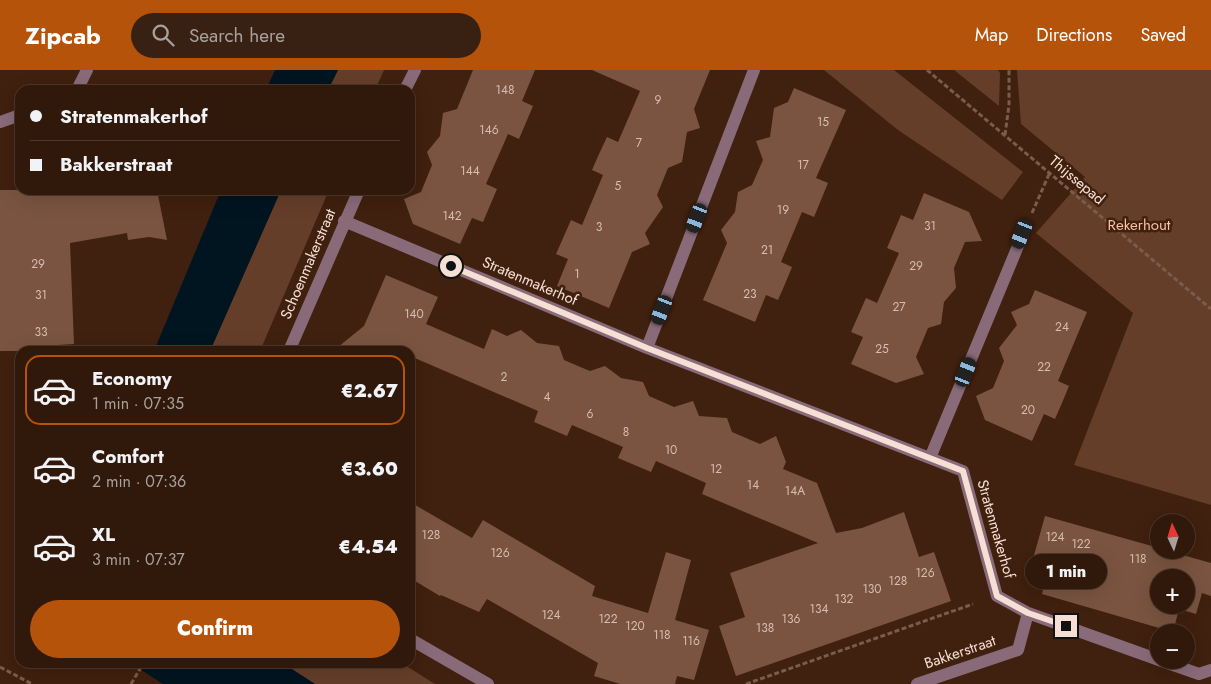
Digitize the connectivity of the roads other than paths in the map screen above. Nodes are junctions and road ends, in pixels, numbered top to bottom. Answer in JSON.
{"nodes":[{"id":1,"x":87,"y":70,"type":"edge"},
{"id":2,"x":415,"y":70,"type":"edge"},
{"id":3,"x":754,"y":70,"type":"edge"},
{"id":4,"x":80,"y":85,"type":"edge"},
{"id":5,"x":408,"y":85,"type":"edge"},
{"id":6,"x":15,"y":117,"type":"edge"},
{"id":7,"x":0,"y":122,"type":"edge"},
{"id":8,"x":357,"y":195,"type":"edge"},
{"id":9,"x":344,"y":221,"type":"junction"},
{"id":10,"x":1022,"y":234,"type":"road end"},
{"id":11,"x":291,"y":346,"type":"edge"},
{"id":12,"x":647,"y":348,"type":"junction"},
{"id":13,"x":930,"y":458,"type":"junction"},
{"id":14,"x":1028,"y":613,"type":"junction"},
{"id":15,"x":415,"y":642,"type":"edge"},
{"id":16,"x":1150,"y":657,"type":"edge"},
{"id":17,"x":1183,"y":669,"type":"edge"},
{"id":18,"x":1202,"y":676,"type":"edge"},
{"id":19,"x":488,"y":684,"type":"edge"},
{"id":20,"x":917,"y":684,"type":"edge"}],
"edges":[{"from":1,"to":4,"type":"street"},
{"from":2,"to":5,"type":"street"},
{"from":3,"to":12,"type":"street"},
{"from":6,"to":7,"type":"street"},
{"from":8,"to":9,"type":"street","name":"Schoenmakerstraat"},
{"from":9,"to":11,"type":"street","name":"Schoenmakerstraat"},
{"from":9,"to":12,"type":"street","name":"Stratenmakerhof"},
{"from":10,"to":13,"type":"street"},
{"from":12,"to":13,"type":"street","name":"Stratenmakerhof"},
{"from":13,"to":14,"type":"street","name":"Stratenmakerhof"},
{"from":14,"to":16,"type":"street"},
{"from":14,"to":20,"type":"street","name":"Bakkerstraat"},
{"from":15,"to":19,"type":"street"},
{"from":17,"to":18,"type":"street"}]}
